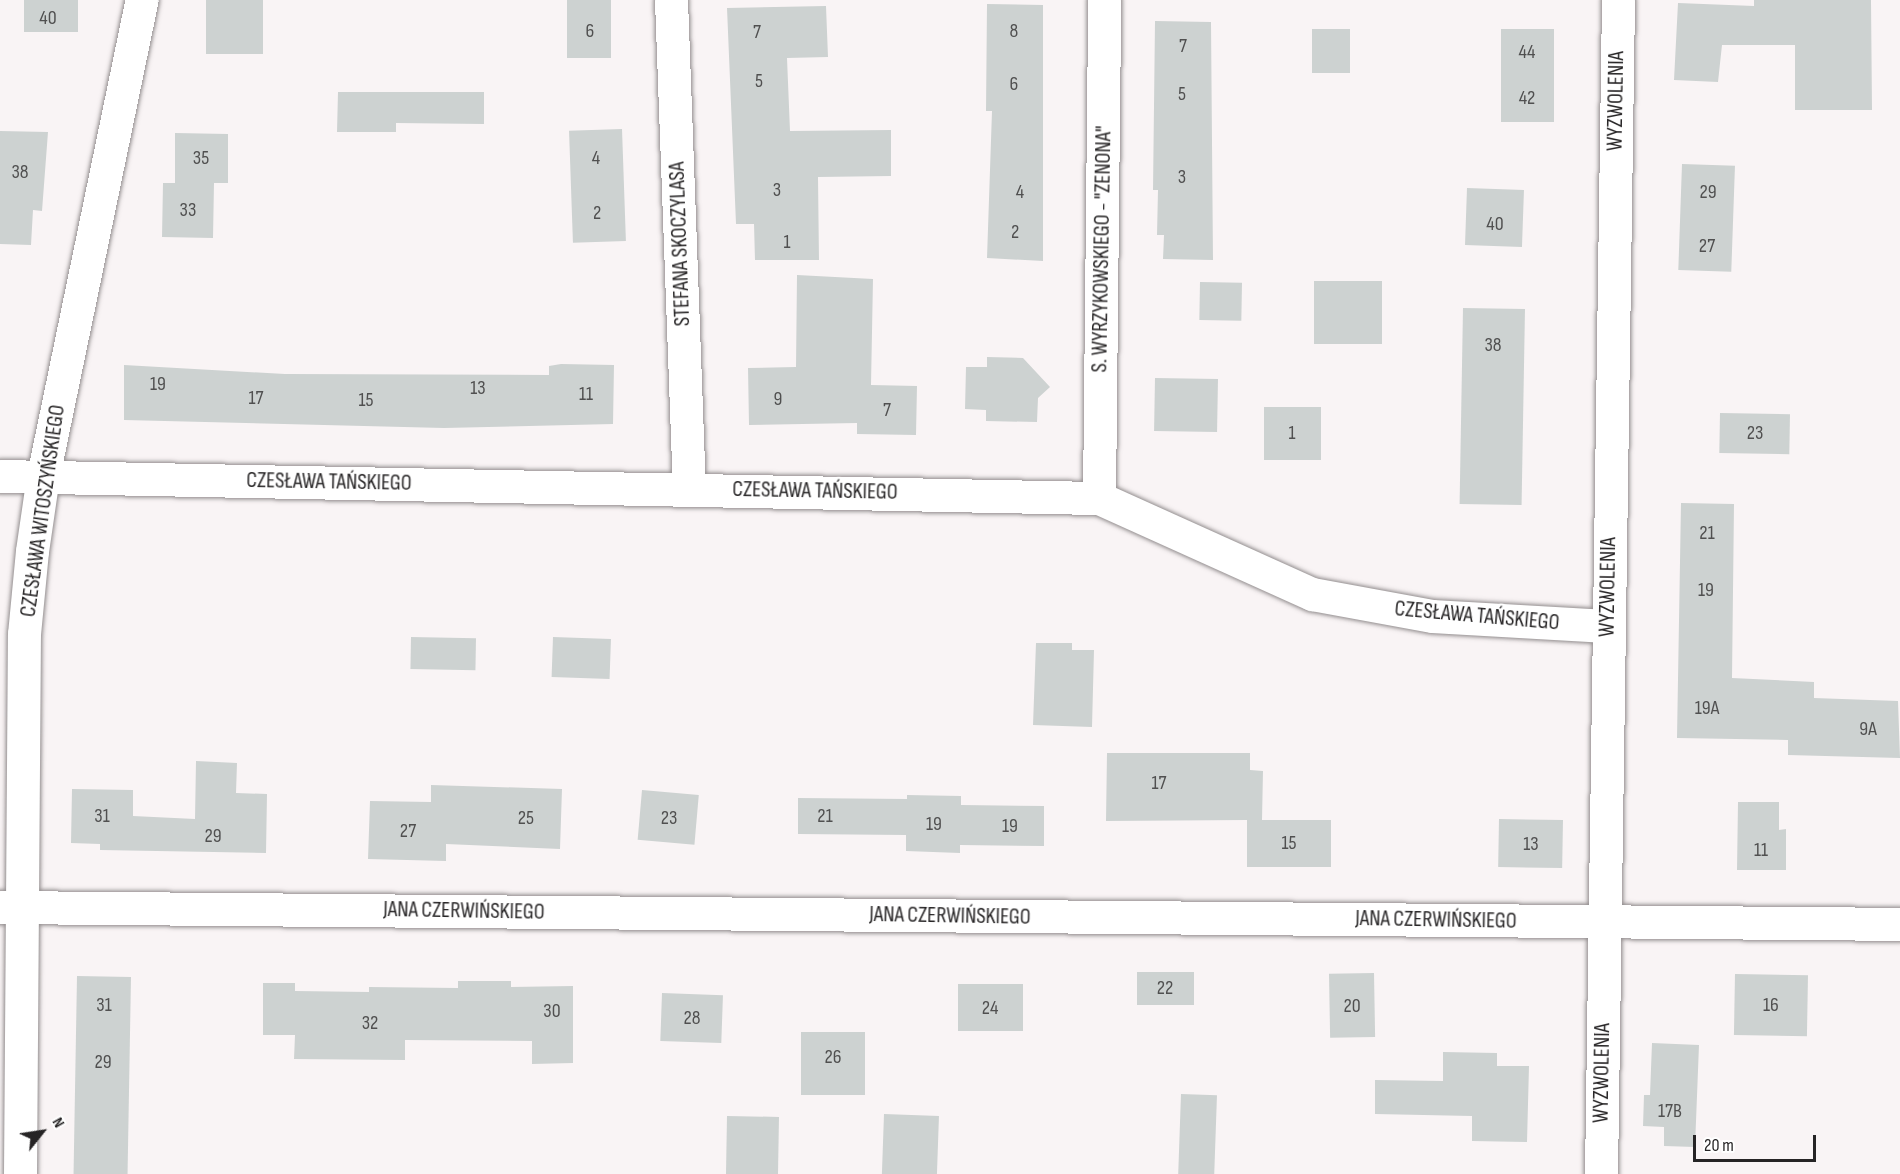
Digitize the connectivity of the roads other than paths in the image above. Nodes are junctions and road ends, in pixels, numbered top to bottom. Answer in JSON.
{"nodes":[{"id":1,"x":142,"y":0,"type":"edge"},
{"id":2,"x":671,"y":0,"type":"edge"},
{"id":3,"x":1104,"y":0,"type":"edge"},
{"id":4,"x":1618,"y":0,"type":"edge"},
{"id":5,"x":0,"y":476,"type":"edge"},
{"id":6,"x":43,"y":476,"type":"junction"},
{"id":7,"x":689,"y":488,"type":"junction"},
{"id":8,"x":1099,"y":498,"type":"junction"},
{"id":9,"x":1607,"y":626,"type":"junction"},
{"id":10,"x":11,"y":907,"type":"edge"},
{"id":11,"x":1604,"y":922,"type":"junction"},
{"id":12,"x":1900,"y":924,"type":"edge"},
{"id":13,"x":20,"y":1174,"type":"edge"},
{"id":14,"x":1601,"y":1174,"type":"edge"}],
"edges":[{"from":1,"to":6,"type":"street","name":"CZESŁAWA WITOSZYŃSKIEGO"},
{"from":2,"to":7,"type":"street","name":"STEFANA SKOCZYLASA"},
{"from":3,"to":8,"type":"street","name":"S. WYRZYKOWSKIEGO - \"ZENONA\""},
{"from":4,"to":9,"type":"street","name":"WYZWOLENIA"},
{"from":5,"to":6,"type":"street","name":"CZESŁAWA TAŃSKIEGO"},
{"from":6,"to":7,"type":"street","name":"CZESŁAWA TAŃSKIEGO"},
{"from":6,"to":10,"type":"street","name":"CZESŁAWA WITOSZYŃSKIEGO"},
{"from":7,"to":8,"type":"street","name":"CZESŁAWA TAŃSKIEGO"},
{"from":8,"to":9,"type":"street","name":"CZESŁAWA TAŃSKIEGO"},
{"from":9,"to":11,"type":"street","name":"WYZWOLENIA"},
{"from":10,"to":11,"type":"street","name":"JANA CZERWIŃSKIEGO"},
{"from":10,"to":13,"type":"street","name":"CZESŁAWA WITOSZYŃSKIEGO"},
{"from":11,"to":12,"type":"street","name":"JANA CZERWIŃSKIEGO"},
{"from":11,"to":14,"type":"street","name":"WYZWOLENIA"}]}
